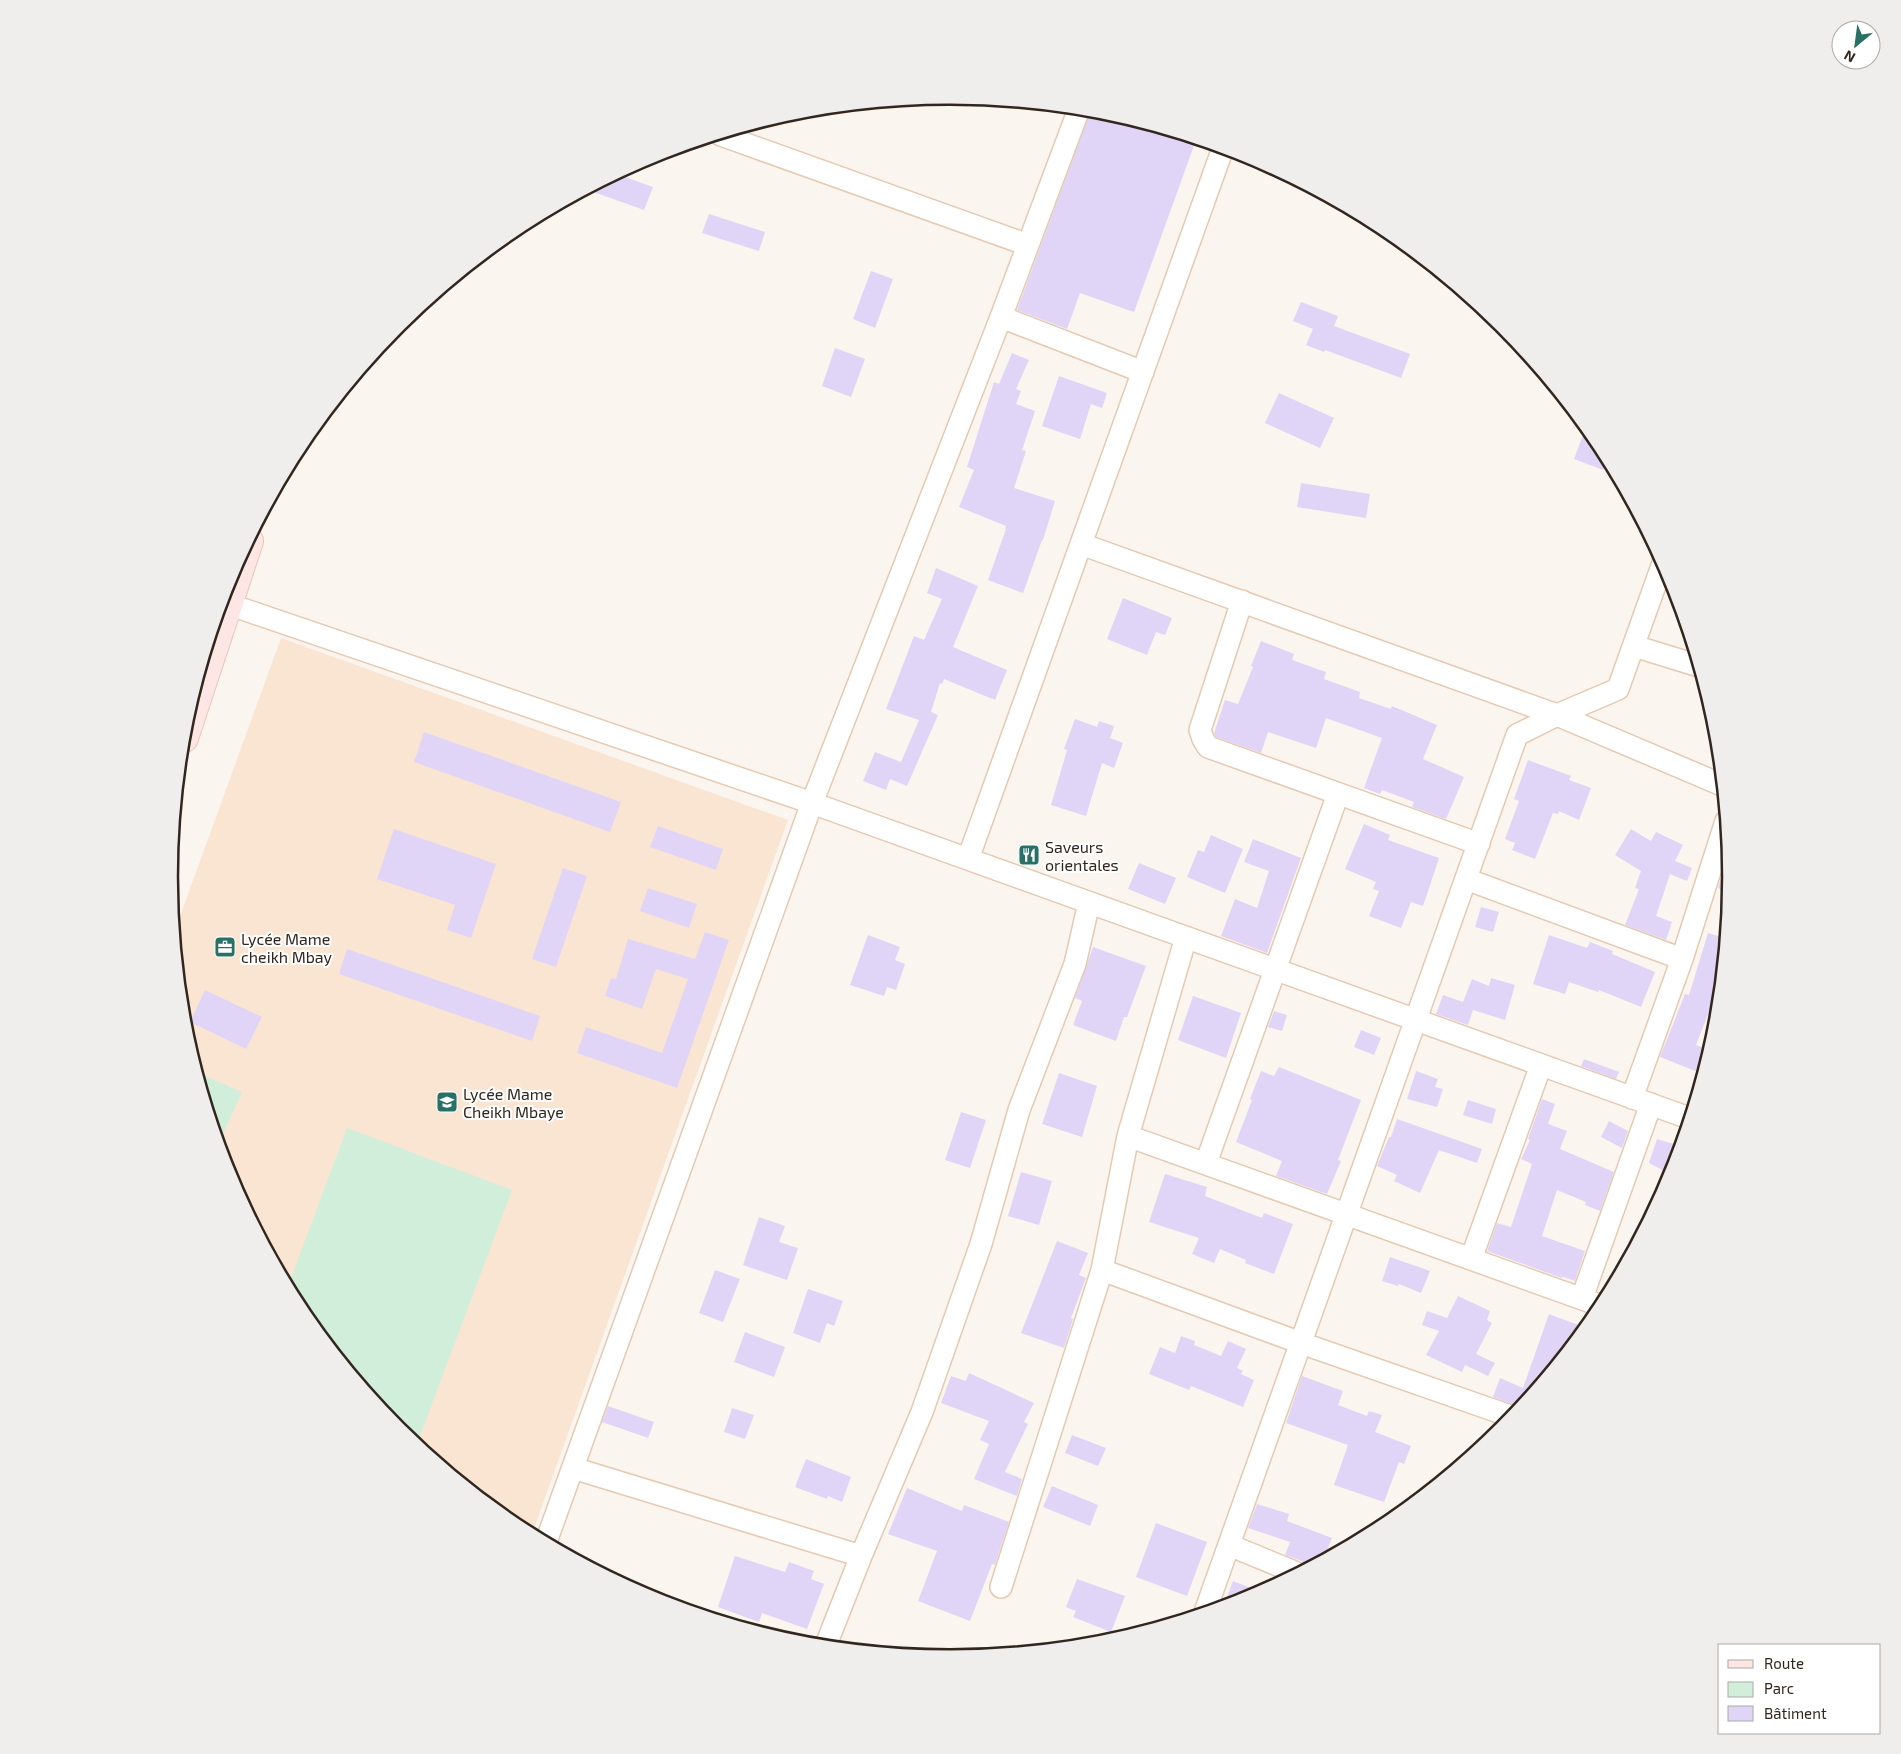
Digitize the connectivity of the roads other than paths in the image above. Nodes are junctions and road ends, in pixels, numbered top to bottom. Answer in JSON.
{"nodes":[{"id":1,"x":1076,"y":116,"type":"edge"},
{"id":2,"x":729,"y":138,"type":"edge"},
{"id":3,"x":1221,"y":154,"type":"edge"},
{"id":4,"x":1028,"y":246,"type":"junction"},
{"id":5,"x":1001,"y":317,"type":"junction"},
{"id":6,"x":1143,"y":372,"type":"junction"},
{"id":7,"x":1081,"y":544,"type":"junction"},
{"id":8,"x":1660,"y":573,"type":"edge"},
{"id":9,"x":1242,"y":601,"type":"junction"},
{"id":10,"x":228,"y":604,"type":"edge"},
{"id":11,"x":1634,"y":646,"type":"junction"},
{"id":12,"x":1692,"y":664,"type":"edge"},
{"id":13,"x":1557,"y":715,"type":"junction"},
{"id":14,"x":1717,"y":782,"type":"edge"},
{"id":15,"x":1338,"y":794,"type":"junction"},
{"id":16,"x":812,"y":803,"type":"junction"},
{"id":17,"x":1721,"y":836,"type":"edge"},
{"id":18,"x":1479,"y":844,"type":"junction"},
{"id":19,"x":968,"y":859,"type":"junction"},
{"id":20,"x":1466,"y":880,"type":"junction"},
{"id":21,"x":1089,"y":902,"type":"junction"},
{"id":22,"x":1186,"y":937,"type":"junction"},
{"id":23,"x":1682,"y":959,"type":"junction"},
{"id":24,"x":1276,"y":970,"type":"junction"},
{"id":25,"x":1416,"y":1020,"type":"junction"},
{"id":26,"x":1540,"y":1065,"type":"junction"},
{"id":27,"x":1641,"y":1101,"type":"junction"},
{"id":28,"x":1685,"y":1116,"type":"edge"},
{"id":29,"x":1128,"y":1136,"type":"junction"},
{"id":30,"x":1206,"y":1164,"type":"junction"},
{"id":31,"x":1347,"y":1214,"type":"junction"},
{"id":32,"x":1472,"y":1259,"type":"junction"},
{"id":33,"x":1102,"y":1270,"type":"junction"},
{"id":34,"x":1582,"y":1298,"type":"junction"},
{"id":35,"x":1594,"y":1303,"type":"edge"},
{"id":36,"x":1301,"y":1343,"type":"junction"},
{"id":37,"x":1504,"y":1414,"type":"edge"},
{"id":38,"x":573,"y":1468,"type":"junction"},
{"id":39,"x":548,"y":1536,"type":"edge"},
{"id":40,"x":1229,"y":1545,"type":"junction"},
{"id":41,"x":861,"y":1556,"type":"junction"},
{"id":42,"x":1290,"y":1570,"type":"edge"},
{"id":43,"x":1001,"y":1586,"type":"dead end"},
{"id":44,"x":1208,"y":1605,"type":"edge"},
{"id":45,"x":829,"y":1639,"type":"edge"}],
"edges":[{"from":1,"to":4,"type":"street"},
{"from":2,"to":4,"type":"street"},
{"from":3,"to":6,"type":"street"},
{"from":4,"to":5,"type":"street"},
{"from":5,"to":6,"type":"street"},
{"from":5,"to":16,"type":"street"},
{"from":6,"to":7,"type":"street"},
{"from":7,"to":9,"type":"street"},
{"from":7,"to":19,"type":"street"},
{"from":8,"to":11,"type":"street"},
{"from":9,"to":13,"type":"street"},
{"from":9,"to":15,"type":"street"},
{"from":10,"to":16,"type":"street"},
{"from":11,"to":12,"type":"street"},
{"from":11,"to":13,"type":"street"},
{"from":13,"to":14,"type":"street"},
{"from":13,"to":18,"type":"street"},
{"from":15,"to":18,"type":"street"},
{"from":15,"to":24,"type":"street"},
{"from":16,"to":19,"type":"street"},
{"from":16,"to":38,"type":"street"},
{"from":17,"to":23,"type":"street"},
{"from":18,"to":20,"type":"street"},
{"from":19,"to":21,"type":"street"},
{"from":20,"to":23,"type":"street"},
{"from":20,"to":25,"type":"street"},
{"from":21,"to":22,"type":"street"},
{"from":21,"to":41,"type":"street"},
{"from":22,"to":24,"type":"street"},
{"from":22,"to":29,"type":"street"},
{"from":23,"to":27,"type":"street"},
{"from":24,"to":25,"type":"street"},
{"from":24,"to":30,"type":"street"},
{"from":25,"to":26,"type":"street"},
{"from":25,"to":31,"type":"street"},
{"from":26,"to":27,"type":"street"},
{"from":26,"to":32,"type":"street"},
{"from":27,"to":28,"type":"street"},
{"from":27,"to":34,"type":"street"},
{"from":29,"to":30,"type":"street"},
{"from":29,"to":33,"type":"street"},
{"from":30,"to":31,"type":"street"},
{"from":31,"to":32,"type":"street"},
{"from":31,"to":36,"type":"street"},
{"from":32,"to":34,"type":"street"},
{"from":33,"to":36,"type":"street"},
{"from":33,"to":43,"type":"street"},
{"from":34,"to":35,"type":"street"},
{"from":36,"to":37,"type":"street"},
{"from":36,"to":40,"type":"street"},
{"from":38,"to":39,"type":"street"},
{"from":38,"to":41,"type":"street"},
{"from":40,"to":42,"type":"street"},
{"from":40,"to":44,"type":"street"},
{"from":41,"to":45,"type":"street"}]}
